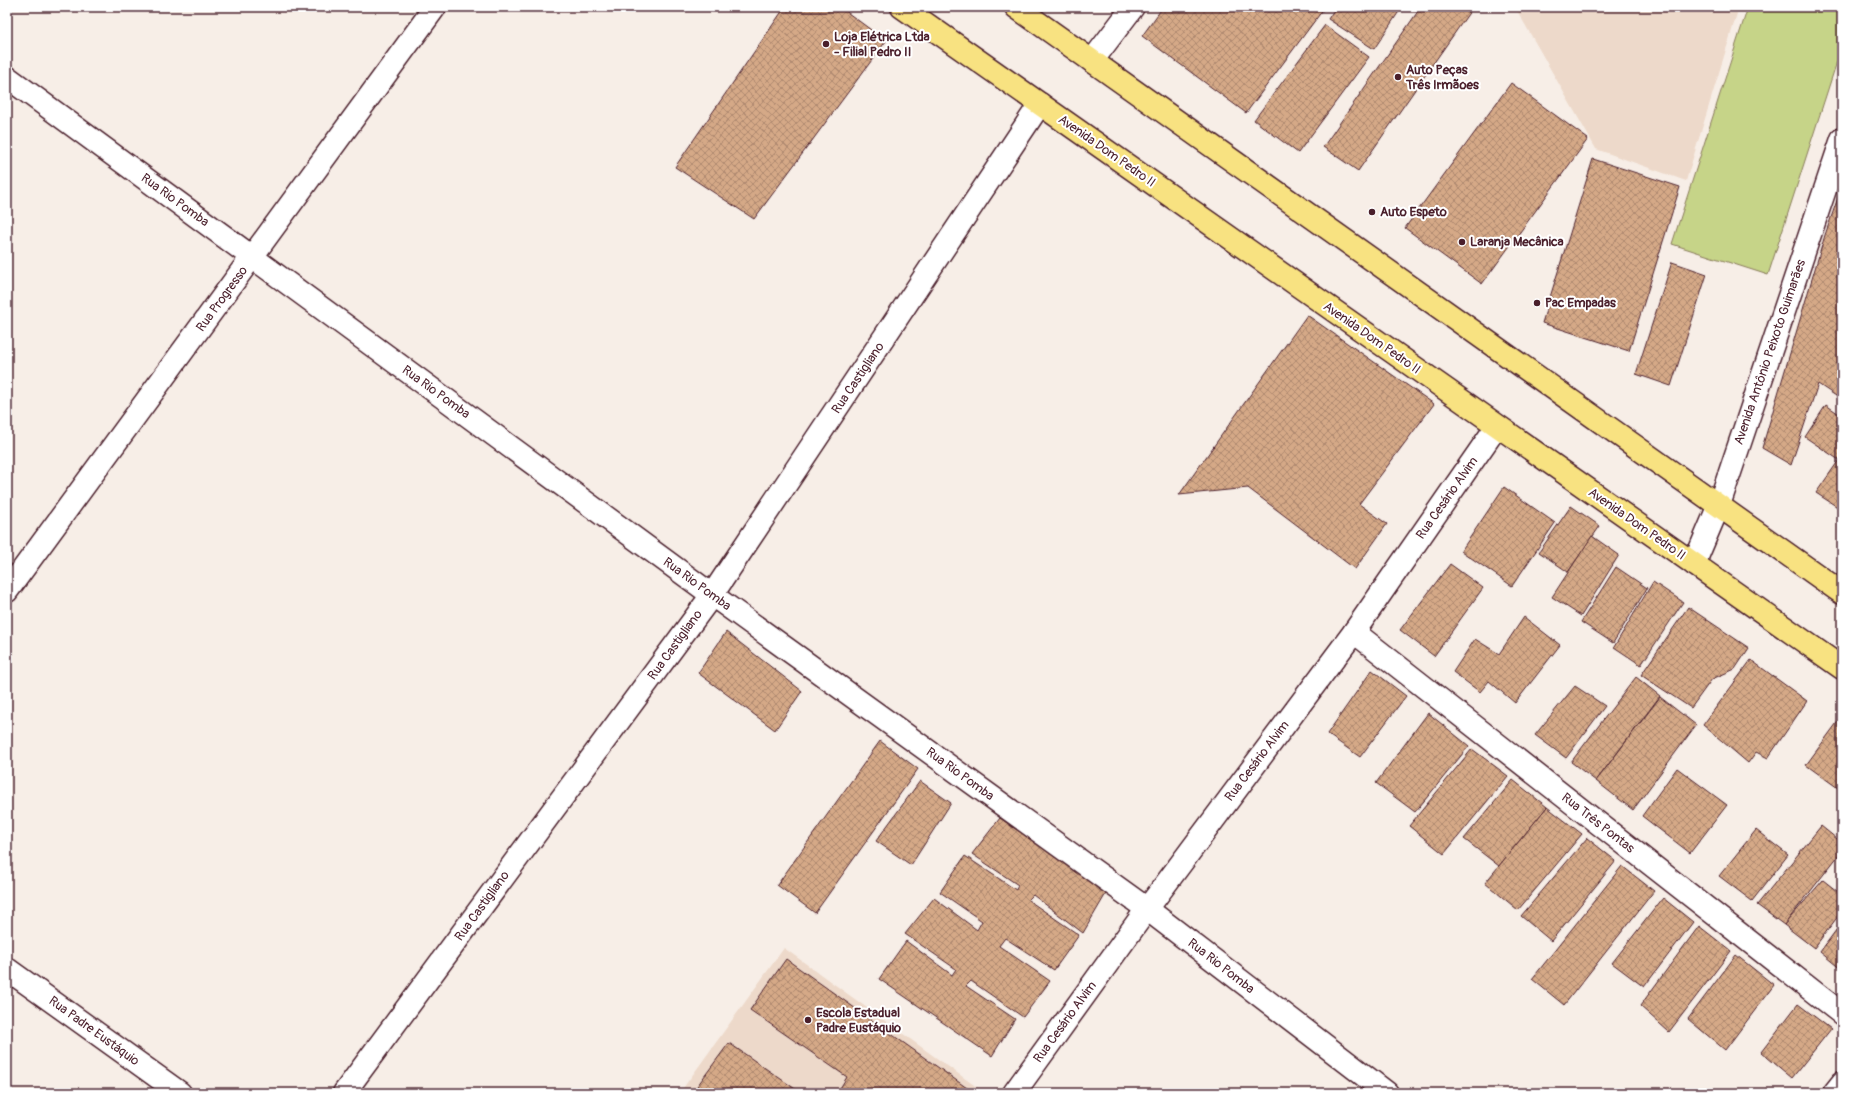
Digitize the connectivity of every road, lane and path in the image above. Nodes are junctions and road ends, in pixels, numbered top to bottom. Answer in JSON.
{"nodes":[{"id":1,"x":435,"y":7,"type":"edge"},
{"id":2,"x":902,"y":7,"type":"edge"},
{"id":3,"x":1016,"y":7,"type":"edge"},
{"id":4,"x":1133,"y":7,"type":"edge"},
{"id":5,"x":1092,"y":61,"type":"junction"},
{"id":6,"x":7,"y":77,"type":"edge"},
{"id":7,"x":1040,"y":104,"type":"junction"},
{"id":8,"x":1842,"y":139,"type":"edge"},
{"id":9,"x":253,"y":257,"type":"junction"},
{"id":10,"x":1497,"y":426,"type":"junction"},
{"id":11,"x":1719,"y":505,"type":"junction"},
{"id":12,"x":1694,"y":564,"type":"junction"},
{"id":13,"x":7,"y":591,"type":"edge"},
{"id":14,"x":1842,"y":593,"type":"edge"},
{"id":15,"x":712,"y":595,"type":"junction"},
{"id":16,"x":1354,"y":632,"type":"junction"},
{"id":17,"x":1842,"y":668,"type":"edge"},
{"id":18,"x":1147,"y":909,"type":"junction"},
{"id":19,"x":7,"y":969,"type":"edge"},
{"id":20,"x":1842,"y":1014,"type":"edge"},
{"id":21,"x":1842,"y":1083,"type":"edge"},
{"id":22,"x":180,"y":1093,"type":"edge"},
{"id":23,"x":344,"y":1093,"type":"edge"},
{"id":24,"x":1014,"y":1093,"type":"edge"},
{"id":25,"x":1387,"y":1093,"type":"edge"},
{"id":26,"x":1834,"y":1093,"type":"edge"}],
"edges":[{"from":1,"to":9,"type":"street","name":"Rua Progresso"},
{"from":2,"to":7,"type":"main road","name":"Avenida Dom Pedro II"},
{"from":3,"to":5,"type":"main road"},
{"from":4,"to":5,"type":"street"},
{"from":5,"to":11,"type":"main road"},
{"from":6,"to":9,"type":"street","name":"Rua Rio Pomba"},
{"from":7,"to":10,"type":"main road","name":"Avenida Dom Pedro II"},
{"from":7,"to":15,"type":"street","name":"Rua Castigliano"},
{"from":8,"to":11,"type":"street","name":"Avenida Antônio Peixoto Guimarães"},
{"from":9,"to":13,"type":"street","name":"Rua Progresso"},
{"from":9,"to":15,"type":"street","name":"Rua Rio Pomba"},
{"from":10,"to":12,"type":"main road","name":"Avenida Dom Pedro II"},
{"from":10,"to":16,"type":"street","name":"Rua Cesário Alvim"},
{"from":11,"to":12,"type":"street","name":"Avenida Antônio Peixoto Guimarães"},
{"from":11,"to":14,"type":"main road"},
{"from":12,"to":17,"type":"main road","name":"Avenida Dom Pedro II"},
{"from":15,"to":18,"type":"street","name":"Rua Rio Pomba"},
{"from":15,"to":23,"type":"street","name":"Rua Castigliano"},
{"from":16,"to":18,"type":"street","name":"Rua Cesário Alvim"},
{"from":16,"to":20,"type":"street","name":"Rua Três Pontas"},
{"from":18,"to":24,"type":"street","name":"Rua Cesário Alvim"},
{"from":18,"to":25,"type":"street","name":"Rua Rio Pomba"},
{"from":19,"to":22,"type":"street","name":"Rua Padre Eustáquio"},
{"from":21,"to":26,"type":"street"}]}
